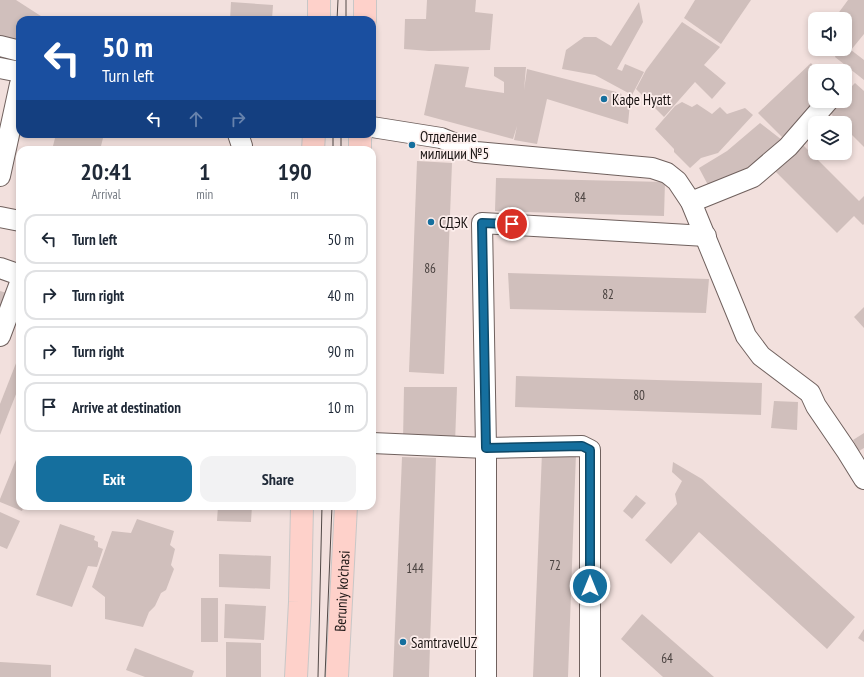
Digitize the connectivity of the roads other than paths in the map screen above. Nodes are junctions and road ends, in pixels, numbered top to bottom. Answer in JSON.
{"nodes":[{"id":1,"x":319,"y":0,"type":"edge"},
{"id":2,"x":365,"y":0,"type":"edge"},
{"id":3,"x":318,"y":16,"type":"edge"},
{"id":4,"x":364,"y":16,"type":"edge"},
{"id":5,"x":0,"y":46,"type":"edge"},
{"id":6,"x":16,"y":50,"type":"edge"},
{"id":7,"x":0,"y":68,"type":"edge"},
{"id":8,"x":16,"y":71,"type":"edge"},
{"id":9,"x":16,"y":102,"type":"edge"},
{"id":10,"x":822,"y":108,"type":"edge"},
{"id":11,"x":376,"y":128,"type":"edge"},
{"id":12,"x":0,"y":176,"type":"edge"},
{"id":13,"x":691,"y":202,"type":"junction"},
{"id":14,"x":0,"y":217,"type":"edge"},
{"id":15,"x":16,"y":220,"type":"edge"},
{"id":16,"x":706,"y":236,"type":"junction"},
{"id":17,"x":0,"y":268,"type":"edge"},
{"id":18,"x":16,"y":274,"type":"edge"},
{"id":19,"x":16,"y":294,"type":"edge"},
{"id":20,"x":0,"y":336,"type":"edge"},
{"id":21,"x":376,"y":443,"type":"edge"},
{"id":22,"x":486,"y":448,"type":"junction"},
{"id":23,"x":864,"y":479,"type":"edge"},
{"id":24,"x":302,"y":510,"type":"edge"},
{"id":25,"x":346,"y":510,"type":"edge"},
{"id":26,"x":296,"y":677,"type":"edge"},
{"id":27,"x":337,"y":677,"type":"edge"},
{"id":28,"x":486,"y":677,"type":"edge"},
{"id":29,"x":590,"y":677,"type":"edge"}],
"edges":[{"from":1,"to":3,"type":"main road"},
{"from":2,"to":4,"type":"main road"},
{"from":5,"to":6,"type":"street"},
{"from":7,"to":8,"type":"street"},
{"from":9,"to":12,"type":"street"},
{"from":10,"to":13,"type":"street"},
{"from":11,"to":13,"type":"street"},
{"from":13,"to":16,"type":"street"},
{"from":14,"to":15,"type":"street"},
{"from":16,"to":22,"type":"street"},
{"from":16,"to":23,"type":"street"},
{"from":17,"to":18,"type":"street"},
{"from":19,"to":20,"type":"street"},
{"from":21,"to":22,"type":"street"},
{"from":22,"to":28,"type":"street"},
{"from":22,"to":29,"type":"street"},
{"from":24,"to":26,"type":"main road"},
{"from":25,"to":27,"type":"main road","name":"Beruniy ko'chasi"}]}
